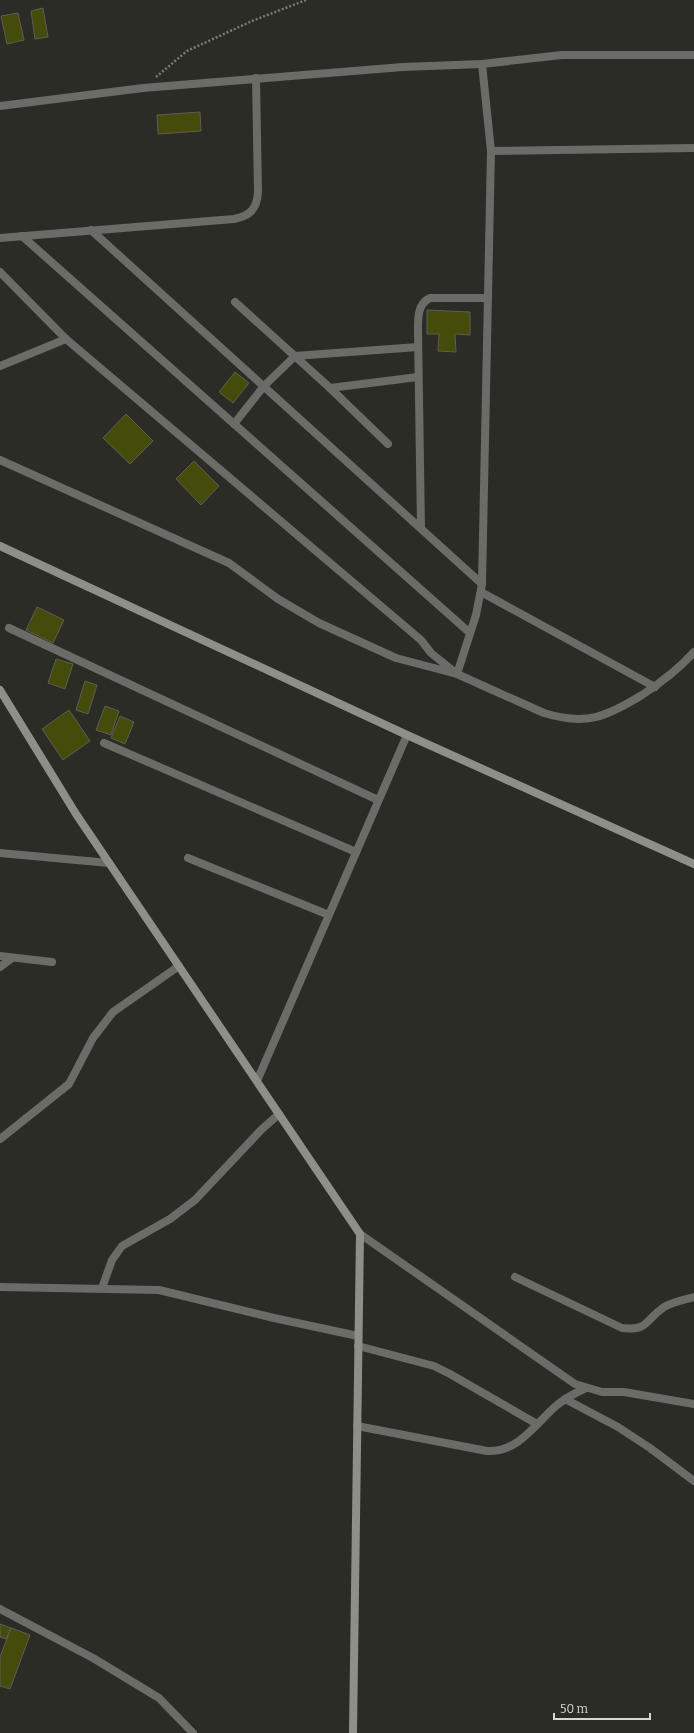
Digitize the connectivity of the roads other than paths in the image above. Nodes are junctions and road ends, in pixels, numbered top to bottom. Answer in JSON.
{"nodes":[{"id":1,"x":694,"y":54,"type":"edge"},
{"id":2,"x":482,"y":64,"type":"junction"},
{"id":3,"x":256,"y":78,"type":"junction"},
{"id":4,"x":0,"y":106,"type":"edge"},
{"id":5,"x":694,"y":148,"type":"edge"},
{"id":6,"x":491,"y":152,"type":"junction"},
{"id":7,"x":91,"y":230,"type":"junction"},
{"id":8,"x":22,"y":236,"type":"junction"},
{"id":9,"x":0,"y":238,"type":"edge"},
{"id":10,"x":1,"y":274,"type":"edge"},
{"id":11,"x":488,"y":298,"type":"junction"},
{"id":12,"x":235,"y":302,"type":"dead end"},
{"id":13,"x":66,"y":339,"type":"junction"},
{"id":14,"x":418,"y":347,"type":"junction"},
{"id":15,"x":295,"y":356,"type":"junction"},
{"id":16,"x":0,"y":366,"type":"edge"},
{"id":17,"x":418,"y":377,"type":"junction"},
{"id":18,"x":264,"y":386,"type":"junction"},
{"id":19,"x":330,"y":388,"type":"junction"},
{"id":20,"x":234,"y":424,"type":"junction"},
{"id":21,"x":388,"y":444,"type":"dead end"},
{"id":22,"x":0,"y":460,"type":"edge"},
{"id":23,"x":421,"y":528,"type":"junction"},
{"id":24,"x":0,"y":546,"type":"edge"},
{"id":25,"x":482,"y":588,"type":"junction"},
{"id":26,"x":10,"y":628,"type":"dead end"},
{"id":27,"x":470,"y":632,"type":"junction"},
{"id":28,"x":694,"y":652,"type":"edge"},
{"id":29,"x":457,"y":674,"type":"junction"},
{"id":30,"x":655,"y":686,"type":"junction"},
{"id":31,"x":0,"y":690,"type":"edge"},
{"id":32,"x":407,"y":735,"type":"junction"},
{"id":33,"x":104,"y":743,"type":"dead end"},
{"id":34,"x":378,"y":800,"type":"junction"},
{"id":35,"x":356,"y":852,"type":"junction"},
{"id":36,"x":0,"y":853,"type":"edge"},
{"id":37,"x":188,"y":858,"type":"dead end"},
{"id":38,"x":109,"y":863,"type":"junction"},
{"id":39,"x":694,"y":864,"type":"edge"},
{"id":40,"x":328,"y":915,"type":"junction"},
{"id":41,"x":0,"y":956,"type":"edge"},
{"id":42,"x":12,"y":958,"type":"junction"},
{"id":43,"x":52,"y":962,"type":"dead end"},
{"id":44,"x":179,"y":966,"type":"junction"},
{"id":45,"x":0,"y":967,"type":"edge"},
{"id":46,"x":257,"y":1081,"type":"junction"},
{"id":47,"x":279,"y":1114,"type":"junction"},
{"id":48,"x":0,"y":1139,"type":"edge"},
{"id":49,"x":360,"y":1234,"type":"junction"},
{"id":50,"x":515,"y":1277,"type":"dead end"},
{"id":51,"x":0,"y":1287,"type":"edge"},
{"id":52,"x":102,"y":1288,"type":"junction"},
{"id":53,"x":694,"y":1297,"type":"edge"},
{"id":54,"x":358,"y":1336,"type":"junction"},
{"id":55,"x":358,"y":1346,"type":"junction"},
{"id":56,"x":586,"y":1388,"type":"junction"},
{"id":57,"x":565,"y":1399,"type":"junction"},
{"id":58,"x":694,"y":1404,"type":"edge"},
{"id":59,"x":537,"y":1424,"type":"junction"},
{"id":60,"x":357,"y":1426,"type":"junction"},
{"id":61,"x":694,"y":1481,"type":"edge"},
{"id":62,"x":0,"y":1609,"type":"edge"},
{"id":63,"x":193,"y":1733,"type":"edge"},
{"id":64,"x":353,"y":1733,"type":"edge"}],
"edges":[{"from":1,"to":2,"type":"street"},
{"from":2,"to":3,"type":"street"},
{"from":2,"to":6,"type":"street"},
{"from":3,"to":4,"type":"street"},
{"from":3,"to":7,"type":"street"},
{"from":5,"to":6,"type":"street"},
{"from":6,"to":11,"type":"street"},
{"from":7,"to":8,"type":"street"},
{"from":7,"to":18,"type":"street"},
{"from":8,"to":9,"type":"street"},
{"from":8,"to":20,"type":"street"},
{"from":10,"to":13,"type":"street"},
{"from":11,"to":14,"type":"street"},
{"from":11,"to":25,"type":"street"},
{"from":12,"to":15,"type":"street"},
{"from":13,"to":16,"type":"street"},
{"from":13,"to":29,"type":"street"},
{"from":14,"to":15,"type":"street"},
{"from":14,"to":17,"type":"street"},
{"from":15,"to":18,"type":"street"},
{"from":15,"to":19,"type":"street"},
{"from":17,"to":19,"type":"street"},
{"from":17,"to":23,"type":"street"},
{"from":18,"to":20,"type":"street"},
{"from":18,"to":23,"type":"street"},
{"from":19,"to":21,"type":"street"},
{"from":20,"to":27,"type":"street"},
{"from":22,"to":29,"type":"street"},
{"from":23,"to":25,"type":"street"},
{"from":24,"to":32,"type":"main road"},
{"from":25,"to":27,"type":"street"},
{"from":25,"to":30,"type":"street"},
{"from":26,"to":34,"type":"street"},
{"from":27,"to":29,"type":"street"},
{"from":28,"to":30,"type":"street"},
{"from":29,"to":30,"type":"street"},
{"from":31,"to":38,"type":"main road"},
{"from":32,"to":34,"type":"street"},
{"from":32,"to":39,"type":"main road"},
{"from":33,"to":35,"type":"street"},
{"from":34,"to":35,"type":"street"},
{"from":35,"to":40,"type":"street"},
{"from":36,"to":38,"type":"street"},
{"from":37,"to":40,"type":"street"},
{"from":38,"to":44,"type":"main road"},
{"from":40,"to":46,"type":"street"},
{"from":41,"to":42,"type":"street"},
{"from":42,"to":43,"type":"street"},
{"from":42,"to":45,"type":"street"},
{"from":44,"to":46,"type":"main road"},
{"from":44,"to":48,"type":"street"},
{"from":46,"to":47,"type":"main road"},
{"from":47,"to":49,"type":"main road"},
{"from":47,"to":52,"type":"street"},
{"from":49,"to":54,"type":"main road"},
{"from":49,"to":56,"type":"street"},
{"from":50,"to":53,"type":"street"},
{"from":51,"to":52,"type":"street"},
{"from":52,"to":54,"type":"street"},
{"from":54,"to":55,"type":"main road"},
{"from":55,"to":59,"type":"street"},
{"from":55,"to":60,"type":"main road"},
{"from":56,"to":57,"type":"street"},
{"from":56,"to":58,"type":"street"},
{"from":57,"to":59,"type":"street"},
{"from":57,"to":61,"type":"street"},
{"from":59,"to":60,"type":"street"},
{"from":60,"to":64,"type":"main road"},
{"from":62,"to":63,"type":"street"}]}
